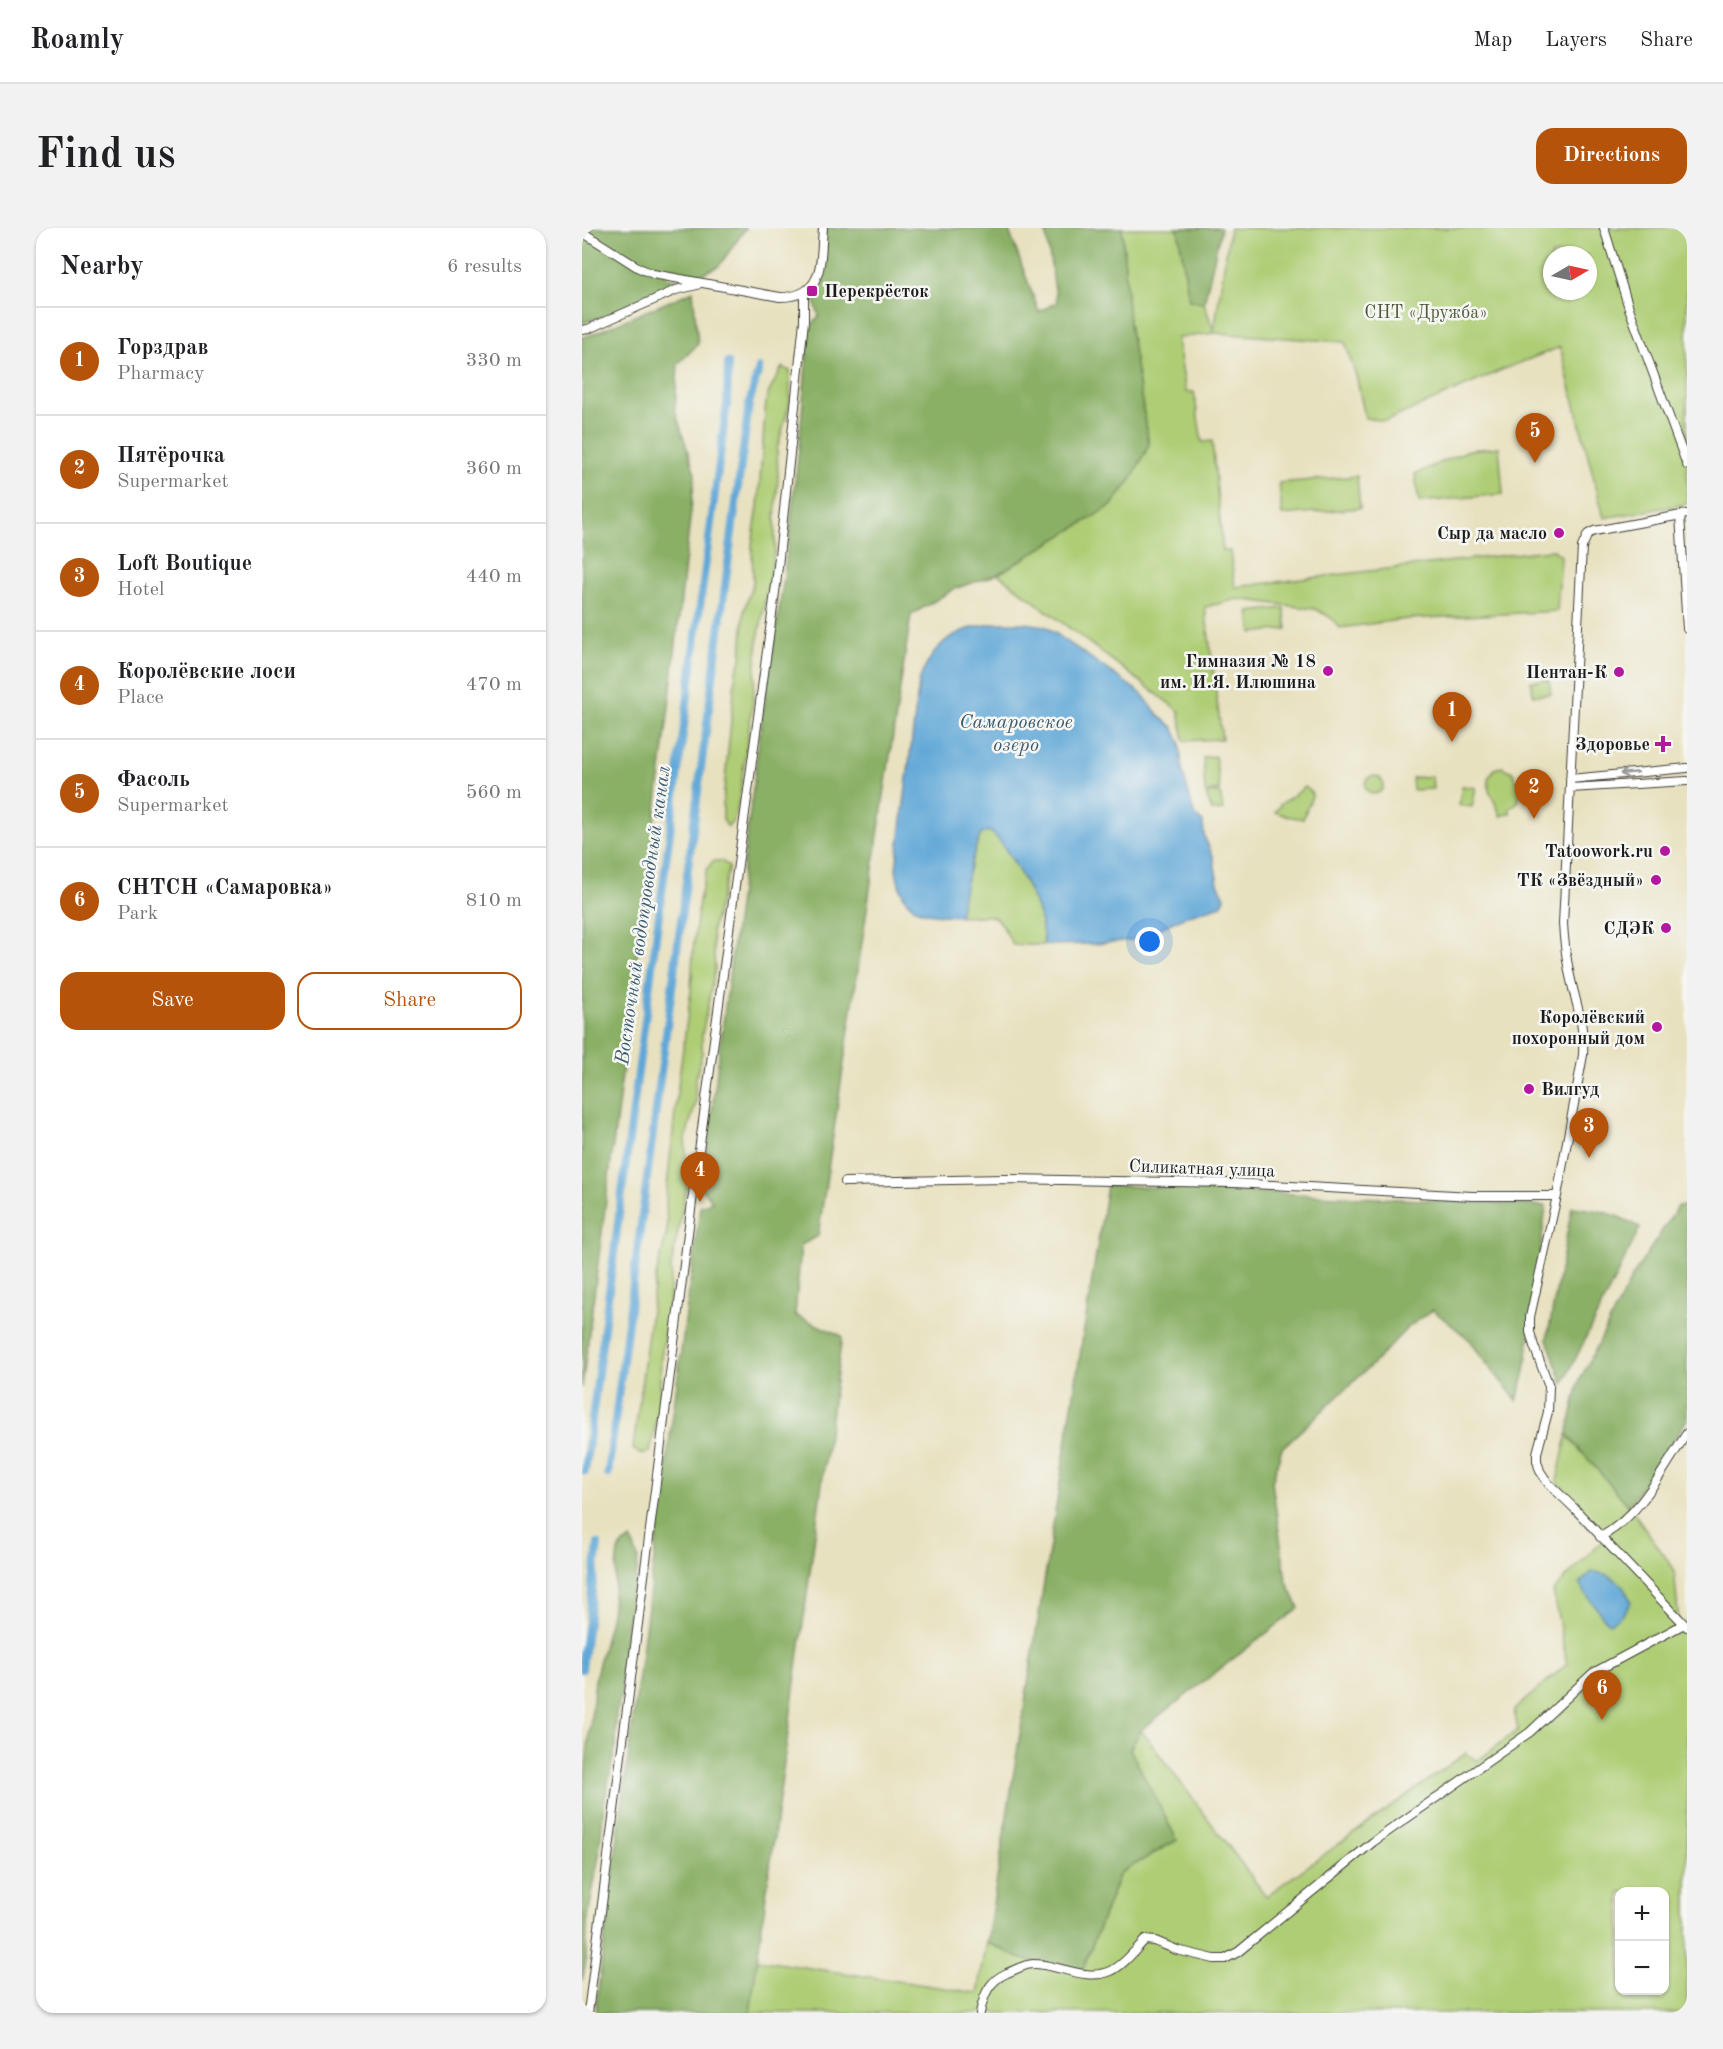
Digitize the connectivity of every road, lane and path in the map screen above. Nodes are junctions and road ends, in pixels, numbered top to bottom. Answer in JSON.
{"nodes":[{"id":1,"x":823,"y":228,"type":"edge"},
{"id":2,"x":1604,"y":228,"type":"edge"},
{"id":3,"x":582,"y":232,"type":"edge"},
{"id":4,"x":702,"y":284,"type":"junction"},
{"id":5,"x":804,"y":294,"type":"junction"},
{"id":6,"x":582,"y":330,"type":"edge"},
{"id":7,"x":1687,"y":465,"type":"edge"},
{"id":8,"x":1684,"y":515,"type":"edge"},
{"id":9,"x":1687,"y":629,"type":"edge"},
{"id":10,"x":1687,"y":768,"type":"edge"},
{"id":11,"x":1570,"y":779,"type":"junction"},
{"id":12,"x":1687,"y":781,"type":"edge"},
{"id":13,"x":1570,"y":788,"type":"junction"},
{"id":14,"x":845,"y":1182,"type":"dead end"},
{"id":15,"x":1557,"y":1196,"type":"junction"},
{"id":16,"x":1687,"y":1433,"type":"edge"},
{"id":17,"x":1600,"y":1537,"type":"junction"},
{"id":18,"x":1686,"y":1625,"type":"edge"},
{"id":19,"x":588,"y":2013,"type":"edge"},
{"id":20,"x":980,"y":2013,"type":"edge"}],
"edges":[{"from":1,"to":5,"type":"street"},
{"from":2,"to":7,"type":"street"},
{"from":3,"to":4,"type":"street"},
{"from":4,"to":5,"type":"street"},
{"from":4,"to":6,"type":"street"},
{"from":5,"to":19,"type":"street"},
{"from":8,"to":9,"type":"street"},
{"from":8,"to":11,"type":"street"},
{"from":10,"to":11,"type":"street","one_way":true},
{"from":11,"to":13,"type":"street"},
{"from":12,"to":13,"type":"street"},
{"from":13,"to":15,"type":"street"},
{"from":14,"to":15,"type":"street","name":"Силикатная улица"},
{"from":15,"to":17,"type":"street"},
{"from":16,"to":17,"type":"street"},
{"from":17,"to":18,"type":"street"},
{"from":18,"to":20,"type":"street"}]}
